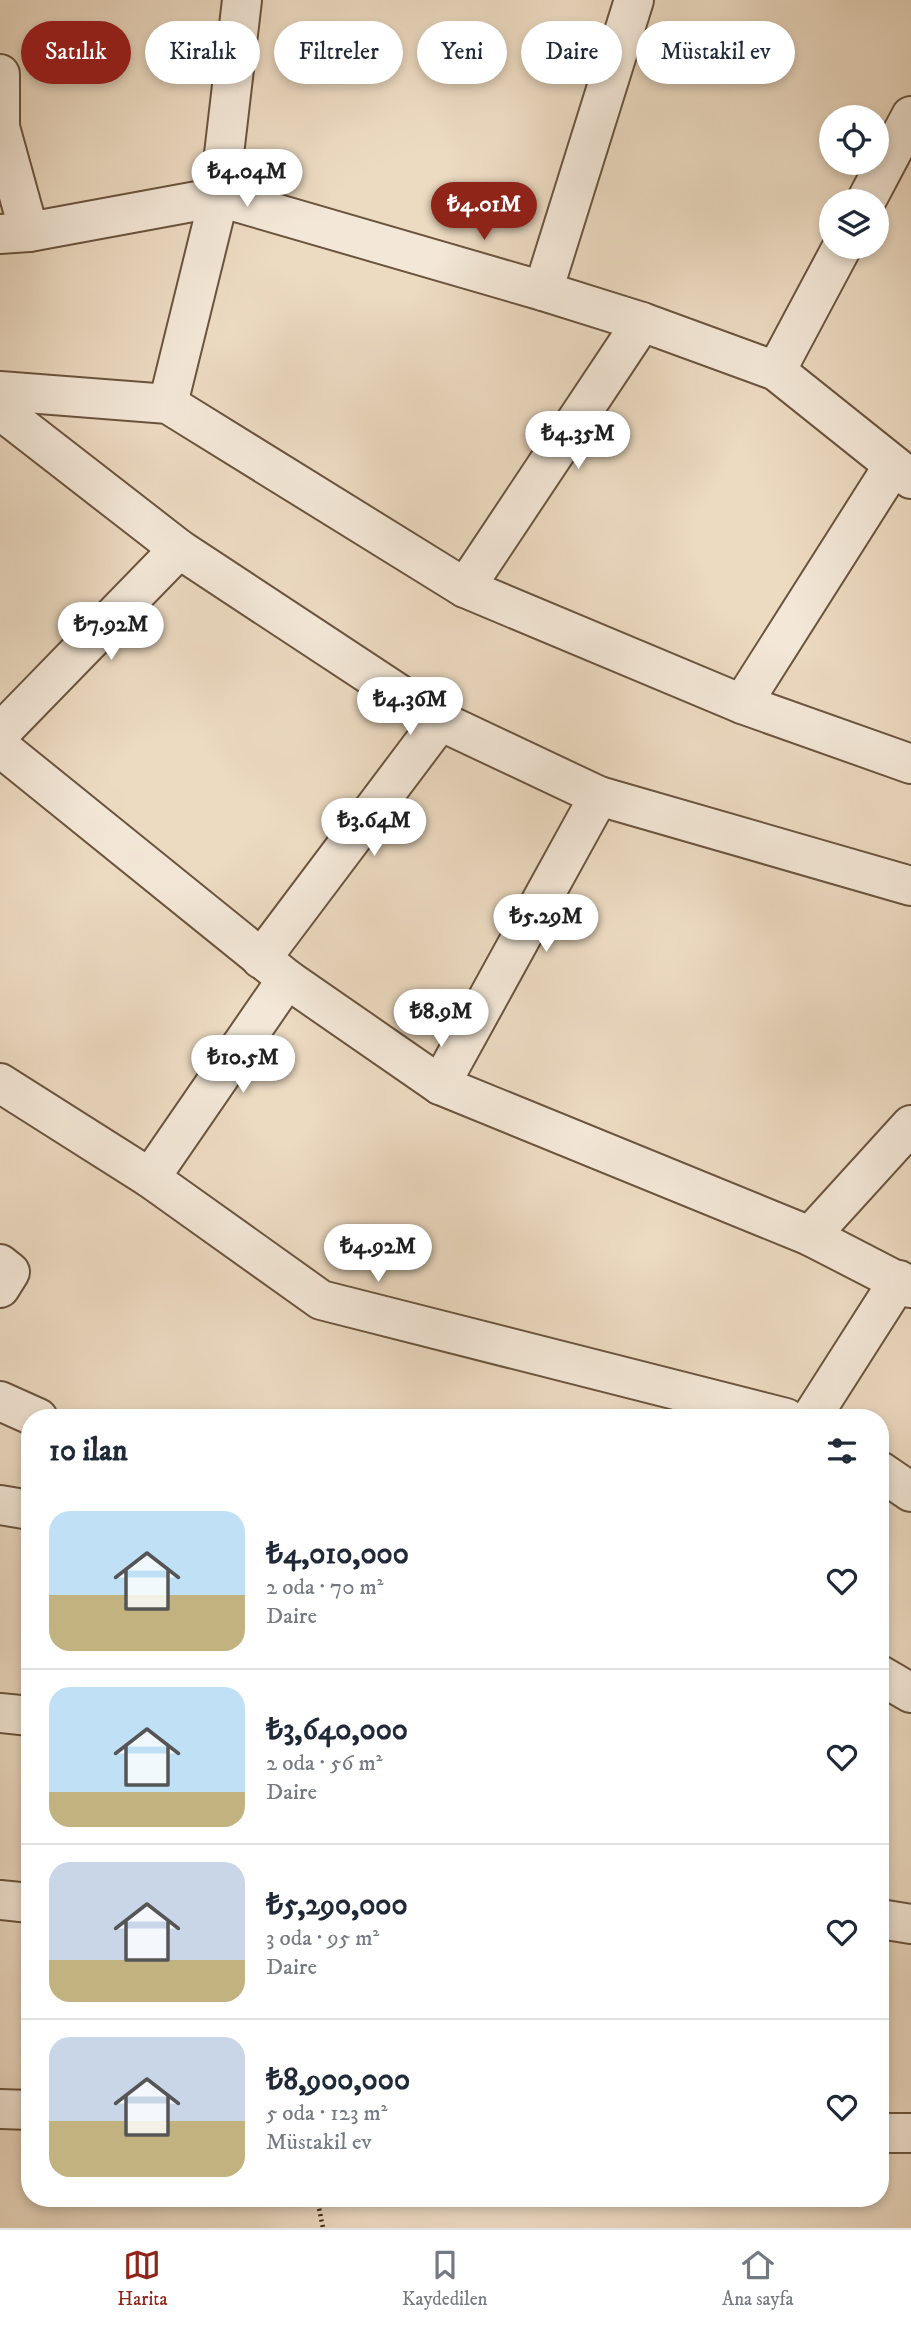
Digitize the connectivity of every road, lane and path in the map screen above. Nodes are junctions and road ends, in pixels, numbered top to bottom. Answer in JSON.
{"nodes":[{"id":1,"x":242,"y":0,"type":"edge"},
{"id":2,"x":634,"y":0,"type":"edge"},
{"id":3,"x":0,"y":75,"type":"edge"},
{"id":4,"x":911,"y":116,"type":"edge"},
{"id":5,"x":872,"y":189,"type":"edge"},
{"id":6,"x":219,"y":197,"type":"junction"},
{"id":7,"x":15,"y":233,"type":"edge"},
{"id":8,"x":836,"y":259,"type":"edge"},
{"id":9,"x":543,"y":291,"type":"junction"},
{"id":10,"x":642,"y":322,"type":"junction"},
{"id":11,"x":776,"y":371,"type":"junction"},
{"id":12,"x":0,"y":391,"type":"edge"},
{"id":13,"x":168,"y":404,"type":"junction"},
{"id":14,"x":0,"y":410,"type":"edge"},
{"id":15,"x":902,"y":472,"type":"edge"},
{"id":16,"x":178,"y":549,"type":"junction"},
{"id":17,"x":465,"y":588,"type":"junction"},
{"id":18,"x":742,"y":704,"type":"junction"},
{"id":19,"x":440,"y":720,"type":"junction"},
{"id":20,"x":0,"y":733,"type":"edge"},
{"id":21,"x":0,"y":747,"type":"edge"},
{"id":22,"x":911,"y":764,"type":"edge"},
{"id":23,"x":600,"y":796,"type":"junction"},
{"id":24,"x":911,"y":886,"type":"edge"},
{"id":25,"x":274,"y":969,"type":"junction"},
{"id":26,"x":0,"y":1083,"type":"edge"},
{"id":27,"x":440,"y":1085,"type":"junction"},
{"id":28,"x":911,"y":1125,"type":"edge"},
{"id":29,"x":149,"y":1178,"type":"junction"},
{"id":30,"x":810,"y":1237,"type":"junction"},
{"id":31,"x":0,"y":1264,"type":"edge"},
{"id":32,"x":905,"y":1284,"type":"edge"},
{"id":33,"x":0,"y":1288,"type":"edge"},
{"id":34,"x":0,"y":1401,"type":"edge"},
{"id":35,"x":751,"y":1409,"type":"edge"},
{"id":36,"x":817,"y":1409,"type":"edge"},
{"id":37,"x":21,"y":1410,"type":"edge"},
{"id":38,"x":889,"y":1477,"type":"edge"},
{"id":39,"x":911,"y":1492,"type":"edge"},
{"id":40,"x":0,"y":1505,"type":"edge"},
{"id":41,"x":21,"y":1508,"type":"edge"},
{"id":42,"x":889,"y":1680,"type":"edge"},
{"id":43,"x":911,"y":1693,"type":"edge"},
{"id":44,"x":0,"y":1713,"type":"edge"},
{"id":45,"x":21,"y":1715,"type":"edge"},
{"id":46,"x":0,"y":1900,"type":"edge"},
{"id":47,"x":21,"y":1902,"type":"edge"},
{"id":48,"x":889,"y":1920,"type":"edge"},
{"id":49,"x":911,"y":1924,"type":"edge"},
{"id":50,"x":0,"y":2109,"type":"edge"},
{"id":51,"x":21,"y":2110,"type":"edge"},
{"id":52,"x":889,"y":2133,"type":"edge"},
{"id":53,"x":911,"y":2133,"type":"edge"},
{"id":54,"x":319,"y":2207,"type":"edge"},
{"id":55,"x":323,"y":2228,"type":"edge"}],
"edges":[{"from":1,"to":6,"type":"street"},
{"from":2,"to":9,"type":"street"},
{"from":3,"to":7,"type":"street"},
{"from":4,"to":5,"type":"street"},
{"from":6,"to":7,"type":"street"},
{"from":6,"to":9,"type":"street"},
{"from":6,"to":13,"type":"street"},
{"from":8,"to":11,"type":"street"},
{"from":9,"to":10,"type":"street"},
{"from":10,"to":11,"type":"street"},
{"from":10,"to":17,"type":"street"},
{"from":11,"to":15,"type":"street"},
{"from":12,"to":13,"type":"street"},
{"from":13,"to":17,"type":"street"},
{"from":14,"to":16,"type":"street"},
{"from":15,"to":18,"type":"street"},
{"from":16,"to":19,"type":"street"},
{"from":16,"to":20,"type":"street"},
{"from":17,"to":18,"type":"street"},
{"from":18,"to":22,"type":"street"},
{"from":19,"to":23,"type":"street"},
{"from":19,"to":25,"type":"street"},
{"from":21,"to":25,"type":"street"},
{"from":23,"to":24,"type":"street"},
{"from":23,"to":27,"type":"street"},
{"from":25,"to":27,"type":"street"},
{"from":25,"to":29,"type":"street"},
{"from":26,"to":29,"type":"street"},
{"from":27,"to":30,"type":"street"},
{"from":28,"to":30,"type":"street"},
{"from":29,"to":35,"type":"street"},
{"from":30,"to":32,"type":"street"},
{"from":31,"to":33,"type":"street"},
{"from":32,"to":36,"type":"street"},
{"from":34,"to":37,"type":"street"},
{"from":38,"to":39,"type":"street"},
{"from":40,"to":41,"type":"street"},
{"from":42,"to":43,"type":"street"},
{"from":44,"to":45,"type":"street"},
{"from":46,"to":47,"type":"street"},
{"from":48,"to":49,"type":"street"},
{"from":50,"to":51,"type":"street"},
{"from":52,"to":53,"type":"street"},
{"from":54,"to":55,"type":"path"}]}
